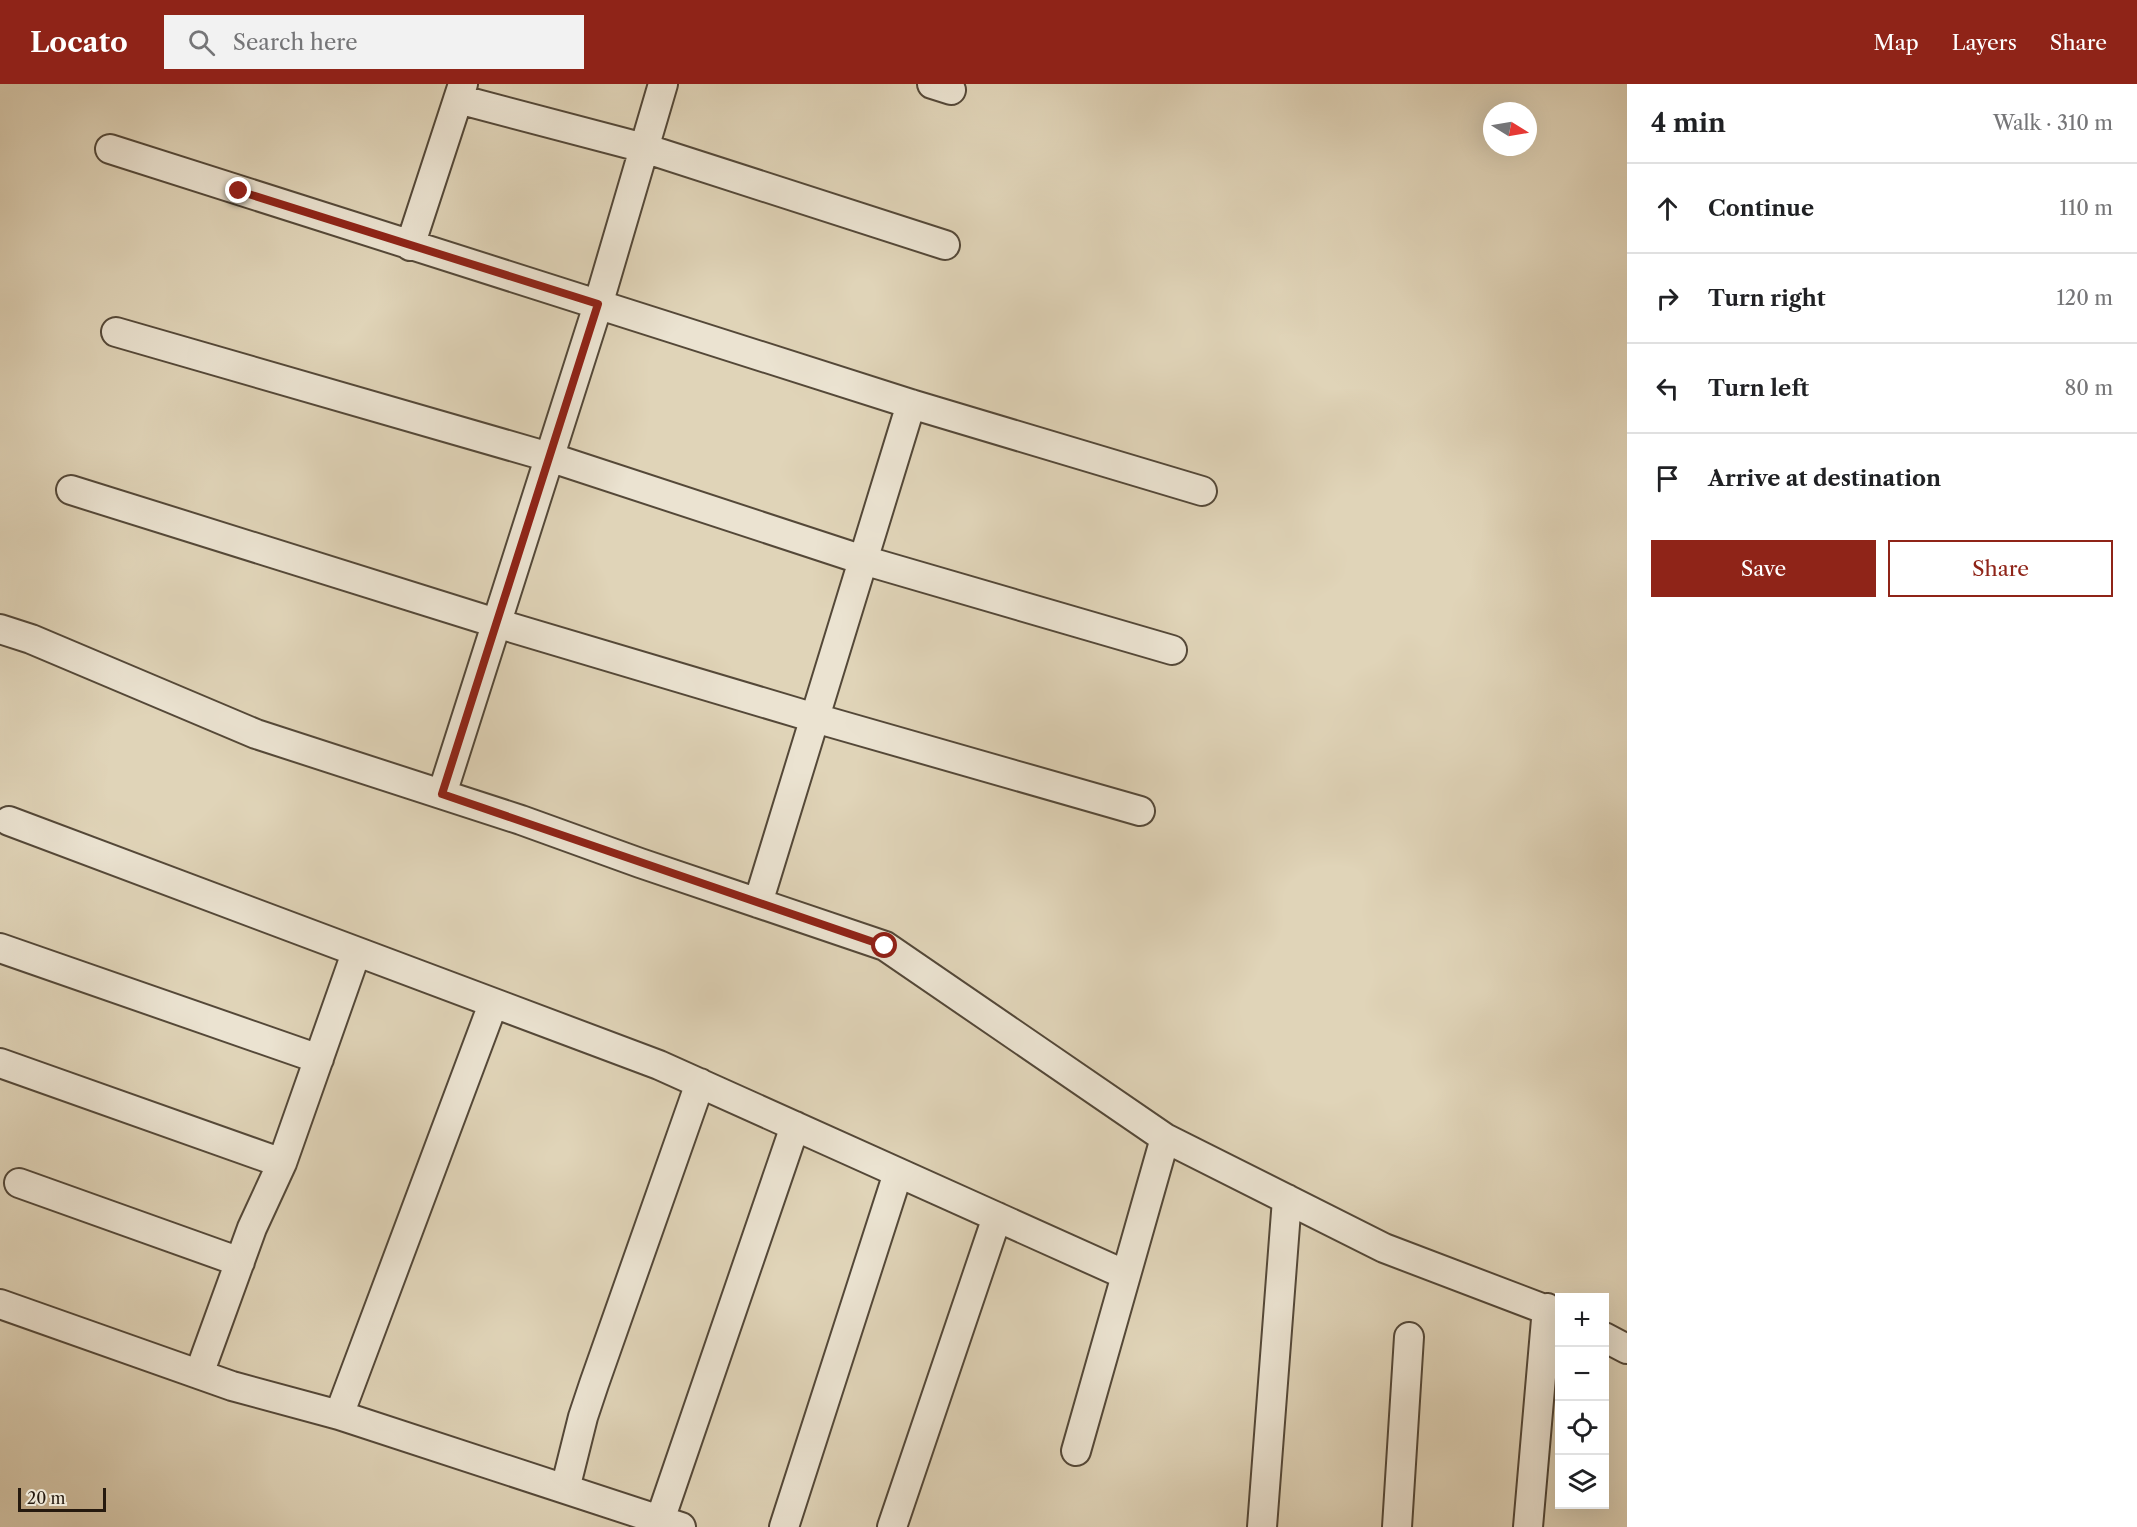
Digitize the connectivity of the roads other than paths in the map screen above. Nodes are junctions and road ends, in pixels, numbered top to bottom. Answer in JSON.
{"nodes":[{"id":1,"x":663,"y":84,"type":"edge"},
{"id":2,"x":460,"y":92,"type":"edge"},
{"id":3,"x":644,"y":148,"type":"junction"},
{"id":4,"x":110,"y":149,"type":"dead end"},
{"id":5,"x":945,"y":245,"type":"dead end"},
{"id":6,"x":411,"y":246,"type":"junction"},
{"id":7,"x":598,"y":304,"type":"junction"},
{"id":8,"x":116,"y":332,"type":"dead end"},
{"id":9,"x":911,"y":404,"type":"junction"},
{"id":10,"x":549,"y":457,"type":"junction"},
{"id":11,"x":71,"y":490,"type":"dead end"},
{"id":12,"x":1202,"y":490,"type":"dead end"},
{"id":13,"x":863,"y":560,"type":"junction"},
{"id":14,"x":496,"y":623,"type":"junction"},
{"id":15,"x":0,"y":629,"type":"edge"},
{"id":16,"x":1172,"y":650,"type":"dead end"},
{"id":17,"x":815,"y":717,"type":"junction"},
{"id":18,"x":442,"y":794,"type":"junction"},
{"id":19,"x":1140,"y":811,"type":"dead end"},
{"id":20,"x":9,"y":821,"type":"dead end"},
{"id":21,"x":758,"y":903,"type":"junction"},
{"id":22,"x":0,"y":948,"type":"edge"},
{"id":23,"x":356,"y":952,"type":"junction"},
{"id":24,"x":494,"y":1004,"type":"junction"},
{"id":25,"x":319,"y":1059,"type":"junction"},
{"id":26,"x":0,"y":1064,"type":"edge"},
{"id":27,"x":699,"y":1083,"type":"junction"},
{"id":28,"x":795,"y":1126,"type":"junction"},
{"id":29,"x":1165,"y":1137,"type":"junction"},
{"id":30,"x":282,"y":1163,"type":"junction"},
{"id":31,"x":898,"y":1173,"type":"junction"},
{"id":32,"x":19,"y":1184,"type":"dead end"},
{"id":33,"x":1287,"y":1199,"type":"junction"},
{"id":34,"x":997,"y":1217,"type":"junction"},
{"id":35,"x":240,"y":1262,"type":"junction"},
{"id":36,"x":1125,"y":1275,"type":"junction"},
{"id":37,"x":0,"y":1304,"type":"edge"},
{"id":38,"x":1553,"y":1312,"type":"edge"},
{"id":39,"x":1409,"y":1336,"type":"dead end"},
{"id":40,"x":1609,"y":1339,"type":"edge"},
{"id":41,"x":1627,"y":1349,"type":"edge"},
{"id":42,"x":199,"y":1374,"type":"junction"},
{"id":43,"x":339,"y":1415,"type":"junction"},
{"id":44,"x":1076,"y":1451,"type":"dead end"},
{"id":45,"x":565,"y":1489,"type":"junction"},
{"id":46,"x":670,"y":1523,"type":"edge"},
{"id":47,"x":784,"y":1527,"type":"edge"},
{"id":48,"x":892,"y":1527,"type":"edge"},
{"id":49,"x":1262,"y":1527,"type":"edge"},
{"id":50,"x":1397,"y":1527,"type":"edge"},
{"id":51,"x":1528,"y":1527,"type":"edge"}],
"edges":[{"from":1,"to":3,"type":"street"},
{"from":2,"to":3,"type":"street"},
{"from":2,"to":6,"type":"street"},
{"from":3,"to":5,"type":"street"},
{"from":3,"to":7,"type":"street"},
{"from":4,"to":6,"type":"street"},
{"from":6,"to":7,"type":"street"},
{"from":7,"to":9,"type":"street"},
{"from":7,"to":10,"type":"street"},
{"from":8,"to":10,"type":"street"},
{"from":9,"to":12,"type":"street"},
{"from":9,"to":13,"type":"street"},
{"from":10,"to":13,"type":"street"},
{"from":10,"to":14,"type":"street"},
{"from":11,"to":14,"type":"street"},
{"from":13,"to":16,"type":"street"},
{"from":13,"to":17,"type":"street"},
{"from":14,"to":17,"type":"street"},
{"from":14,"to":18,"type":"street"},
{"from":15,"to":18,"type":"street"},
{"from":17,"to":19,"type":"street"},
{"from":17,"to":21,"type":"street"},
{"from":18,"to":21,"type":"street"},
{"from":20,"to":23,"type":"street"},
{"from":21,"to":29,"type":"street"},
{"from":22,"to":25,"type":"street"},
{"from":23,"to":24,"type":"street"},
{"from":23,"to":25,"type":"street"},
{"from":24,"to":27,"type":"street"},
{"from":24,"to":43,"type":"street"},
{"from":25,"to":30,"type":"street"},
{"from":26,"to":30,"type":"street"},
{"from":27,"to":28,"type":"street"},
{"from":27,"to":45,"type":"street"},
{"from":28,"to":31,"type":"street"},
{"from":28,"to":46,"type":"street"},
{"from":29,"to":33,"type":"street"},
{"from":29,"to":36,"type":"street"},
{"from":30,"to":35,"type":"street"},
{"from":31,"to":34,"type":"street"},
{"from":31,"to":47,"type":"street"},
{"from":32,"to":35,"type":"street"},
{"from":33,"to":38,"type":"street"},
{"from":33,"to":49,"type":"street"},
{"from":34,"to":36,"type":"street"},
{"from":34,"to":48,"type":"street"},
{"from":35,"to":42,"type":"street"},
{"from":36,"to":44,"type":"street"},
{"from":37,"to":42,"type":"street"},
{"from":38,"to":51,"type":"street"},
{"from":39,"to":50,"type":"street"},
{"from":40,"to":41,"type":"street"},
{"from":42,"to":43,"type":"street"},
{"from":43,"to":45,"type":"street"},
{"from":45,"to":46,"type":"street"}]}
